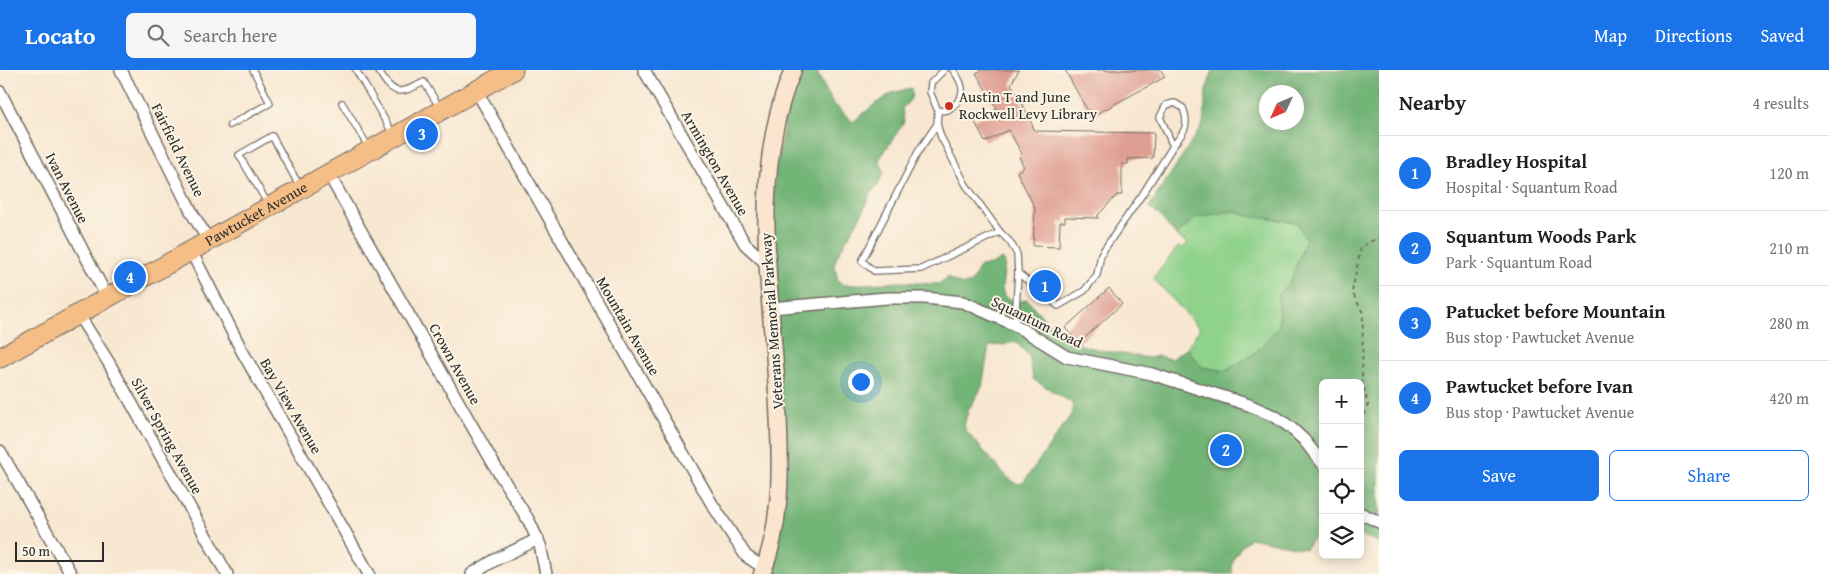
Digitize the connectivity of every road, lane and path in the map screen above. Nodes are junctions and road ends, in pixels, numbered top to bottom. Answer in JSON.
{"nodes":[{"id":1,"x":121,"y":70,"type":"edge"},
{"id":2,"x":253,"y":70,"type":"edge"},
{"id":3,"x":356,"y":70,"type":"edge"},
{"id":4,"x":378,"y":70,"type":"edge"},
{"id":5,"x":512,"y":70,"type":"edge"},
{"id":6,"x":644,"y":70,"type":"edge"},
{"id":7,"x":793,"y":70,"type":"edge"},
{"id":8,"x":944,"y":70,"type":"edge"},
{"id":9,"x":953,"y":70,"type":"edge"},
{"id":10,"x":476,"y":90,"type":"junction"},
{"id":11,"x":0,"y":92,"type":"edge"},
{"id":12,"x":342,"y":103,"type":"dead end"},
{"id":13,"x":441,"y":110,"type":"junction"},
{"id":14,"x":938,"y":110,"type":"junction"},
{"id":15,"x":938,"y":124,"type":"junction"},
{"id":16,"x":230,"y":125,"type":"dead end"},
{"id":17,"x":394,"y":136,"type":"junction"},
{"id":18,"x":1173,"y":146,"type":"junction"},
{"id":19,"x":370,"y":150,"type":"junction"},
{"id":20,"x":328,"y":173,"type":"junction"},
{"id":21,"x":301,"y":188,"type":"junction"},
{"id":22,"x":269,"y":207,"type":"junction"},
{"id":23,"x":1000,"y":232,"type":"junction"},
{"id":24,"x":1379,"y":237,"type":"edge"},
{"id":25,"x":209,"y":241,"type":"junction"},
{"id":26,"x":191,"y":251,"type":"junction"},
{"id":27,"x":768,"y":265,"type":"junction"},
{"id":28,"x":1018,"y":273,"type":"junction"},
{"id":29,"x":107,"y":297,"type":"junction"},
{"id":30,"x":771,"y":308,"type":"junction"},
{"id":31,"x":78,"y":314,"type":"junction"},
{"id":32,"x":1015,"y":325,"type":"junction"},
{"id":33,"x":0,"y":358,"type":"edge"},
{"id":34,"x":1362,"y":379,"type":"edge"},
{"id":35,"x":1364,"y":389,"type":"edge"},
{"id":36,"x":1364,"y":414,"type":"edge"},
{"id":37,"x":0,"y":451,"type":"edge"},
{"id":38,"x":1319,"y":459,"type":"edge"},
{"id":39,"x":1362,"y":514,"type":"edge"},
{"id":40,"x":1379,"y":522,"type":"edge"},
{"id":41,"x":538,"y":539,"type":"junction"},
{"id":42,"x":763,"y":571,"type":"edge"},
{"id":43,"x":71,"y":574,"type":"edge"},
{"id":44,"x":227,"y":574,"type":"edge"},
{"id":45,"x":369,"y":574,"type":"edge"},
{"id":46,"x":472,"y":574,"type":"edge"},
{"id":47,"x":546,"y":574,"type":"edge"}],
"edges":[{"from":1,"to":25,"type":"street","name":"Fairfield Avenue"},
{"from":2,"to":16,"type":"lane"},
{"from":3,"to":17,"type":"lane"},
{"from":4,"to":13,"type":"lane"},
{"from":5,"to":10,"type":"main road","name":"Pawtucket Avenue"},
{"from":6,"to":27,"type":"street","name":"Armington Avenue"},
{"from":7,"to":27,"type":"main road","name":"Veterans Memorial Parkway"},
{"from":8,"to":14,"type":"lane"},
{"from":9,"to":14,"type":"lane"},
{"from":10,"to":13,"type":"main road","name":"Pawtucket Avenue"},
{"from":10,"to":42,"type":"street","name":"Mountain Avenue"},
{"from":11,"to":29,"type":"street","name":"Ivan Avenue"},
{"from":12,"to":19,"type":"lane"},
{"from":13,"to":17,"type":"main road","name":"Pawtucket Avenue"},
{"from":14,"to":15,"type":"lane"},
{"from":15,"to":23,"type":"lane"},
{"from":15,"to":23,"type":"lane"},
{"from":17,"to":19,"type":"main road","name":"Pawtucket Avenue"},
{"from":18,"to":18,"type":"lane"},
{"from":18,"to":28,"type":"lane"},
{"from":19,"to":20,"type":"main road","name":"Pawtucket Avenue"},
{"from":20,"to":21,"type":"main road","name":"Pawtucket Avenue"},
{"from":20,"to":41,"type":"street","name":"Crown Avenue"},
{"from":21,"to":22,"type":"main road","name":"Pawtucket Avenue"},
{"from":21,"to":22,"type":"lane"},
{"from":22,"to":25,"type":"main road","name":"Pawtucket Avenue"},
{"from":23,"to":28,"type":"lane"},
{"from":24,"to":34,"type":"path"},
{"from":25,"to":26,"type":"main road","name":"Pawtucket Avenue"},
{"from":26,"to":29,"type":"main road","name":"Pawtucket Avenue"},
{"from":26,"to":45,"type":"street","name":"Bay View Avenue"},
{"from":27,"to":30,"type":"main road","name":"Veterans Memorial Parkway"},
{"from":28,"to":32,"type":"lane"},
{"from":29,"to":31,"type":"main road","name":"Pawtucket Avenue"},
{"from":30,"to":32,"type":"street","name":"Squantum Road"},
{"from":30,"to":42,"type":"main road","name":"Veterans Memorial Parkway"},
{"from":31,"to":33,"type":"main road","name":"Pawtucket Avenue"},
{"from":31,"to":44,"type":"street","name":"Silver Spring Avenue"},
{"from":32,"to":38,"type":"street","name":"Squantum Road"},
{"from":35,"to":36,"type":"path"},
{"from":37,"to":43,"type":"street"},
{"from":39,"to":40,"type":"street"},
{"from":41,"to":46,"type":"street"},
{"from":41,"to":47,"type":"street","name":"Crown Avenue"}]}
